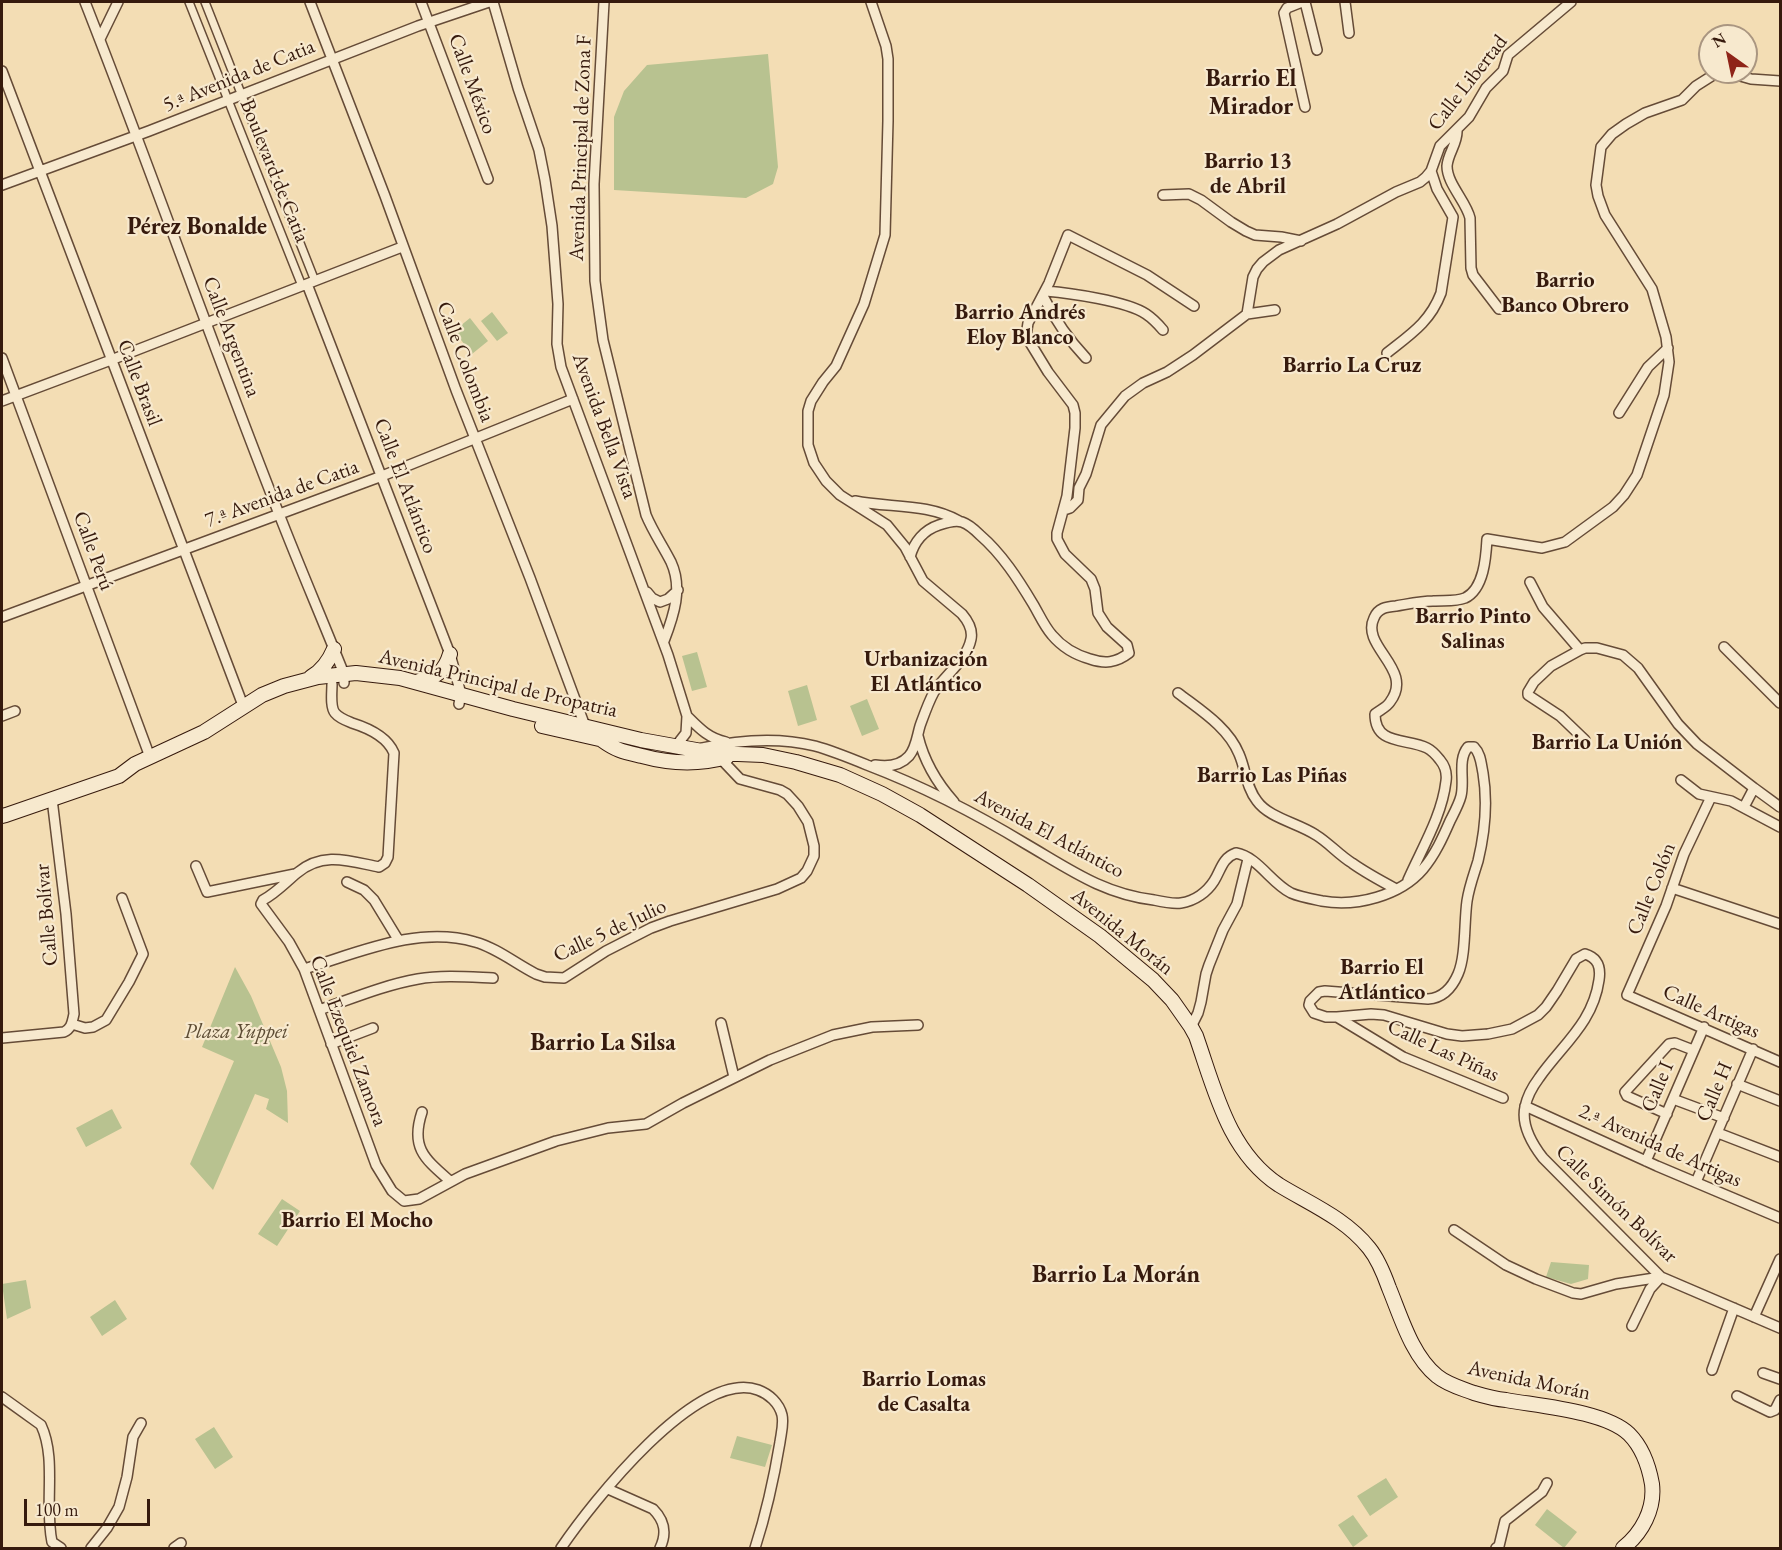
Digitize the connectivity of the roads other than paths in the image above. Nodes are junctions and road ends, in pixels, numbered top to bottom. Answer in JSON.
{"nodes":[{"id":1,"x":85,"y":2,"type":"edge"},
{"id":2,"x":118,"y":2,"type":"edge"},
{"id":3,"x":200,"y":2,"type":"edge"},
{"id":4,"x":205,"y":2,"type":"edge"},
{"id":5,"x":310,"y":2,"type":"edge"},
{"id":6,"x":421,"y":2,"type":"edge"},
{"id":7,"x":486,"y":2,"type":"edge"},
{"id":8,"x":604,"y":2,"type":"edge"},
{"id":9,"x":871,"y":2,"type":"edge"},
{"id":10,"x":1304,"y":2,"type":"edge"},
{"id":11,"x":1345,"y":2,"type":"edge"},
{"id":12,"x":1571,"y":2,"type":"edge"},
{"id":13,"x":190,"y":3,"type":"edge"},
{"id":14,"x":429,"y":22,"type":"junction"},
{"id":15,"x":1349,"y":33,"type":"dead end"},
{"id":16,"x":100,"y":39,"type":"junction"},
{"id":17,"x":1317,"y":50,"type":"dead end"},
{"id":18,"x":331,"y":59,"type":"junction"},
{"id":19,"x":2,"y":71,"type":"edge"},
{"id":20,"x":1758,"y":79,"type":"edge"},
{"id":21,"x":1780,"y":81,"type":"edge"},
{"id":22,"x":1699,"y":84,"type":"edge"},
{"id":23,"x":241,"y":94,"type":"junction"},
{"id":24,"x":228,"y":100,"type":"junction"},
{"id":25,"x":1305,"y":107,"type":"dead end"},
{"id":26,"x":1457,"y":130,"type":"junction"},
{"id":27,"x":137,"y":135,"type":"junction"},
{"id":28,"x":39,"y":171,"type":"junction"},
{"id":29,"x":1431,"y":171,"type":"junction"},
{"id":30,"x":488,"y":179,"type":"dead end"},
{"id":31,"x":2,"y":185,"type":"edge"},
{"id":32,"x":1163,"y":195,"type":"dead end"},
{"id":33,"x":282,"y":197,"type":"junction"},
{"id":34,"x":268,"y":202,"type":"junction"},
{"id":35,"x":1301,"y":240,"type":"junction"},
{"id":36,"x":402,"y":247,"type":"junction"},
{"id":37,"x":308,"y":284,"type":"junction"},
{"id":38,"x":1044,"y":293,"type":"junction"},
{"id":39,"x":1194,"y":306,"type":"dead end"},
{"id":40,"x":1499,"y":309,"type":"dead end"},
{"id":41,"x":1275,"y":310,"type":"dead end"},
{"id":42,"x":1247,"y":314,"type":"junction"},
{"id":43,"x":206,"y":323,"type":"junction"},
{"id":44,"x":1163,"y":330,"type":"dead end"},
{"id":45,"x":1668,"y":348,"type":"junction"},
{"id":46,"x":1387,"y":353,"type":"dead end"},
{"id":47,"x":2,"y":358,"type":"edge"},
{"id":48,"x":1086,"y":358,"type":"dead end"},
{"id":49,"x":111,"y":360,"type":"junction"},
{"id":50,"x":16,"y":396,"type":"junction"},
{"id":51,"x":573,"y":399,"type":"junction"},
{"id":52,"x":2,"y":401,"type":"edge"},
{"id":53,"x":1619,"y":413,"type":"dead end"},
{"id":54,"x":474,"y":438,"type":"junction"},
{"id":55,"x":382,"y":476,"type":"junction"},
{"id":56,"x":847,"y":498,"type":"junction"},
{"id":57,"x":1064,"y":510,"type":"junction"},
{"id":58,"x":279,"y":514,"type":"junction"},
{"id":59,"x":959,"y":521,"type":"junction"},
{"id":60,"x":184,"y":549,"type":"junction"},
{"id":61,"x":909,"y":557,"type":"junction"},
{"id":62,"x":1530,"y":582,"type":"dead end"},
{"id":63,"x":86,"y":585,"type":"junction"},
{"id":64,"x":642,"y":585,"type":"junction"},
{"id":65,"x":678,"y":590,"type":"junction"},
{"id":66,"x":2,"y":617,"type":"edge"},
{"id":67,"x":664,"y":640,"type":"junction"},
{"id":68,"x":1724,"y":647,"type":"dead end"},
{"id":69,"x":334,"y":650,"type":"junction"},
{"id":70,"x":1580,"y":650,"type":"junction"},
{"id":71,"x":450,"y":654,"type":"junction"},
{"id":72,"x":340,"y":680,"type":"junction"},
{"id":73,"x":302,"y":681,"type":"junction"},
{"id":74,"x":415,"y":681,"type":"junction"},
{"id":75,"x":399,"y":682,"type":"junction"},
{"id":76,"x":1178,"y":693,"type":"dead end"},
{"id":77,"x":460,"y":699,"type":"junction"},
{"id":78,"x":1780,"y":703,"type":"edge"},
{"id":79,"x":244,"y":708,"type":"junction"},
{"id":80,"x":15,"y":711,"type":"dead end"},
{"id":81,"x":2,"y":716,"type":"edge"},
{"id":82,"x":687,"y":716,"type":"junction"},
{"id":83,"x":584,"y":731,"type":"junction"},
{"id":84,"x":918,"y":734,"type":"junction"},
{"id":85,"x":602,"y":740,"type":"junction"},
{"id":86,"x":1586,"y":740,"type":"dead end"},
{"id":87,"x":728,"y":742,"type":"junction"},
{"id":88,"x":676,"y":746,"type":"junction"},
{"id":89,"x":697,"y":749,"type":"junction"},
{"id":90,"x":744,"y":753,"type":"junction"},
{"id":91,"x":150,"y":757,"type":"junction"},
{"id":92,"x":721,"y":759,"type":"junction"},
{"id":93,"x":658,"y":760,"type":"junction"},
{"id":94,"x":855,"y":760,"type":"junction"},
{"id":95,"x":135,"y":765,"type":"junction"},
{"id":96,"x":1681,"y":780,"type":"dead end"},
{"id":97,"x":1754,"y":789,"type":"junction"},
{"id":98,"x":1711,"y":797,"type":"junction"},
{"id":99,"x":52,"y":799,"type":"junction"},
{"id":100,"x":958,"y":806,"type":"junction"},
{"id":101,"x":1743,"y":807,"type":"junction"},
{"id":102,"x":1780,"y":807,"type":"edge"},
{"id":103,"x":2,"y":808,"type":"edge"},
{"id":104,"x":2,"y":816,"type":"edge"},
{"id":105,"x":1780,"y":827,"type":"edge"},
{"id":106,"x":1248,"y":859,"type":"junction"},
{"id":107,"x":196,"y":866,"type":"dead end"},
{"id":108,"x":295,"y":874,"type":"junction"},
{"id":109,"x":347,"y":882,"type":"dead end"},
{"id":110,"x":1408,"y":882,"type":"junction"},
{"id":111,"x":1672,"y":888,"type":"junction"},
{"id":112,"x":1396,"y":889,"type":"junction"},
{"id":113,"x":122,"y":898,"type":"dead end"},
{"id":114,"x":1780,"y":924,"type":"edge"},
{"id":115,"x":399,"y":940,"type":"junction"},
{"id":116,"x":304,"y":969,"type":"junction"},
{"id":117,"x":493,"y":978,"type":"dead end"},
{"id":118,"x":1627,"y":995,"type":"joint"},
{"id":119,"x":319,"y":1010,"type":"junction"},
{"id":120,"x":1337,"y":1017,"type":"junction"},
{"id":121,"x":721,"y":1023,"type":"dead end"},
{"id":122,"x":918,"y":1025,"type":"dead end"},
{"id":123,"x":71,"y":1026,"type":"junction"},
{"id":124,"x":1191,"y":1027,"type":"junction"},
{"id":125,"x":373,"y":1028,"type":"dead end"},
{"id":126,"x":1704,"y":1028,"type":"junction"},
{"id":127,"x":2,"y":1038,"type":"edge"},
{"id":128,"x":331,"y":1044,"type":"junction"},
{"id":129,"x":1753,"y":1049,"type":"junction"},
{"id":130,"x":1694,"y":1050,"type":"junction"},
{"id":131,"x":1780,"y":1062,"type":"edge"},
{"id":132,"x":734,"y":1077,"type":"junction"},
{"id":133,"x":1737,"y":1084,"type":"junction"},
{"id":134,"x":1503,"y":1098,"type":"dead end"},
{"id":135,"x":1674,"y":1099,"type":"junction"},
{"id":136,"x":1780,"y":1101,"type":"edge"},
{"id":137,"x":1525,"y":1106,"type":"junction"},
{"id":138,"x":422,"y":1112,"type":"dead end"},
{"id":139,"x":1667,"y":1114,"type":"junction"},
{"id":140,"x":1724,"y":1118,"type":"junction"},
{"id":141,"x":1718,"y":1132,"type":"junction"},
{"id":142,"x":1780,"y":1157,"type":"edge"},
{"id":143,"x":1646,"y":1161,"type":"junction"},
{"id":144,"x":450,"y":1181,"type":"junction"},
{"id":145,"x":1696,"y":1182,"type":"junction"},
{"id":146,"x":1780,"y":1218,"type":"edge"},
{"id":147,"x":1454,"y":1230,"type":"dead end"},
{"id":148,"x":1780,"y":1258,"type":"edge"},
{"id":149,"x":1660,"y":1277,"type":"junction"},
{"id":150,"x":1734,"y":1308,"type":"junction"},
{"id":151,"x":1754,"y":1317,"type":"junction"},
{"id":152,"x":1632,"y":1326,"type":"dead end"},
{"id":153,"x":1780,"y":1328,"type":"edge"},
{"id":154,"x":1712,"y":1370,"type":"dead end"},
{"id":155,"x":1763,"y":1373,"type":"dead end"},
{"id":156,"x":1780,"y":1379,"type":"edge"},
{"id":157,"x":1737,"y":1396,"type":"dead end"},
{"id":158,"x":2,"y":1397,"type":"edge"},
{"id":159,"x":1780,"y":1400,"type":"edge"},
{"id":160,"x":141,"y":1423,"type":"dead end"},
{"id":161,"x":1547,"y":1483,"type":"dead end"},
{"id":162,"x":608,"y":1489,"type":"junction"},
{"id":163,"x":61,"y":1548,"type":"edge"},
{"id":164,"x":91,"y":1548,"type":"edge"},
{"id":165,"x":561,"y":1548,"type":"edge"},
{"id":166,"x":660,"y":1548,"type":"edge"},
{"id":167,"x":755,"y":1548,"type":"edge"},
{"id":168,"x":1496,"y":1548,"type":"edge"},
{"id":169,"x":1623,"y":1548,"type":"edge"}],
"edges":[{"from":1,"to":16,"type":"street","name":"Calle Argentina"},
{"from":2,"to":16,"type":"street"},
{"from":3,"to":13,"type":"street"},
{"from":4,"to":23,"type":"street","name":"Boulevard de Catia"},
{"from":5,"to":18,"type":"street","name":"Calle Colombia"},
{"from":6,"to":14,"type":"street","name":"Calle México"},
{"from":7,"to":14,"type":"street","name":"5.ª Avenida de Catia"},
{"from":7,"to":51,"type":"street","name":"Avenida Bella Vista"},
{"from":8,"to":65,"type":"street","name":"Avenida Principal de Zona F"},
{"from":9,"to":56,"type":"street"},
{"from":10,"to":17,"type":"street"},
{"from":10,"to":25,"type":"street"},
{"from":11,"to":15,"type":"street"},
{"from":12,"to":26,"type":"street","name":"Calle Libertad"},
{"from":13,"to":24,"type":"street","name":"Boulevard de Catia"},
{"from":14,"to":18,"type":"street","name":"5.ª Avenida de Catia"},
{"from":14,"to":30,"type":"street","name":"Calle México"},
{"from":16,"to":27,"type":"street","name":"Calle Argentina"},
{"from":18,"to":23,"type":"street","name":"5.ª Avenida de Catia"},
{"from":18,"to":36,"type":"street","name":"Calle Colombia"},
{"from":19,"to":28,"type":"street","name":"Calle Brasil"},
{"from":20,"to":21,"type":"street"},
{"from":22,"to":45,"type":"street"},
{"from":23,"to":24,"type":"street","name":"5.ª Avenida de Catia"},
{"from":23,"to":33,"type":"street","name":"Boulevard de Catia"},
{"from":24,"to":27,"type":"street","name":"5.ª Avenida de Catia"},
{"from":24,"to":34,"type":"street","name":"Boulevard de Catia"},
{"from":26,"to":29,"type":"street","name":"Calle Libertad"},
{"from":26,"to":40,"type":"street"},
{"from":27,"to":28,"type":"street","name":"5.ª Avenida de Catia"},
{"from":27,"to":43,"type":"street","name":"Calle Argentina"},
{"from":28,"to":31,"type":"street","name":"5.ª Avenida de Catia"},
{"from":28,"to":49,"type":"street","name":"Calle Brasil"},
{"from":29,"to":35,"type":"street"},
{"from":29,"to":46,"type":"street"},
{"from":32,"to":35,"type":"street"},
{"from":33,"to":34,"type":"street"},
{"from":33,"to":37,"type":"street","name":"Boulevard de Catia"},
{"from":34,"to":37,"type":"street","name":"Boulevard de Catia"},
{"from":35,"to":42,"type":"street"},
{"from":36,"to":37,"type":"street"},
{"from":36,"to":54,"type":"street","name":"Calle Colombia"},
{"from":37,"to":43,"type":"street"},
{"from":37,"to":55,"type":"street","name":"Calle El Atlántico"},
{"from":38,"to":39,"type":"street"},
{"from":38,"to":44,"type":"street"},
{"from":38,"to":48,"type":"street"},
{"from":38,"to":57,"type":"street"},
{"from":41,"to":42,"type":"street"},
{"from":42,"to":57,"type":"street"},
{"from":43,"to":49,"type":"street"},
{"from":43,"to":58,"type":"street","name":"Calle Argentina"},
{"from":45,"to":53,"type":"street"},
{"from":45,"to":110,"type":"street"},
{"from":47,"to":50,"type":"street","name":"Calle Perú"},
{"from":49,"to":50,"type":"street"},
{"from":49,"to":60,"type":"street","name":"Calle Brasil"},
{"from":50,"to":52,"type":"street"},
{"from":50,"to":63,"type":"street","name":"Calle Perú"},
{"from":51,"to":54,"type":"street","name":"7.ª Avenida de Catia"},
{"from":51,"to":64,"type":"street","name":"Avenida Bella Vista"},
{"from":54,"to":55,"type":"street","name":"7.ª Avenida de Catia"},
{"from":54,"to":83,"type":"street","name":"Calle Colombia"},
{"from":55,"to":58,"type":"street","name":"7.ª Avenida de Catia"},
{"from":55,"to":71,"type":"street","name":"Calle El Atlántico"},
{"from":56,"to":59,"type":"street"},
{"from":56,"to":61,"type":"street"},
{"from":57,"to":59,"type":"street"},
{"from":58,"to":60,"type":"street","name":"7.ª Avenida de Catia"},
{"from":58,"to":69,"type":"street","name":"Calle Argentina"},
{"from":59,"to":61,"type":"street"},
{"from":60,"to":63,"type":"street","name":"7.ª Avenida de Catia"},
{"from":60,"to":79,"type":"street","name":"Calle Brasil"},
{"from":61,"to":84,"type":"street"},
{"from":62,"to":70,"type":"street"},
{"from":63,"to":66,"type":"street","name":"7.ª Avenida de Catia"},
{"from":63,"to":91,"type":"street","name":"Calle Perú"},
{"from":64,"to":65,"type":"street"},
{"from":64,"to":67,"type":"street","name":"Avenida Bella Vista"},
{"from":65,"to":67,"type":"street","name":"Avenida Principal de Zona F"},
{"from":67,"to":82,"type":"street","name":"Avenida Bella Vista"},
{"from":68,"to":78,"type":"street"},
{"from":69,"to":72,"type":"street","name":"Calle Argentina"},
{"from":69,"to":73,"type":"main road"},
{"from":70,"to":86,"type":"street"},
{"from":70,"to":97,"type":"street"},
{"from":71,"to":74,"type":"main road"},
{"from":71,"to":77,"type":"street","name":"Calle El Atlántico"},
{"from":72,"to":73,"type":"main road","name":"Avenida Principal de Propatria"},
{"from":72,"to":75,"type":"main road","name":"Avenida Principal de Propatria"},
{"from":72,"to":79,"type":"main road","name":"Avenida Principal de Propatria"},
{"from":72,"to":108,"type":"street","name":"Calle Argentina"},
{"from":73,"to":79,"type":"main road","name":"Avenida Principal de Propatria"},
{"from":74,"to":75,"type":"main road","name":"Avenida Principal de Propatria"},
{"from":74,"to":77,"type":"main road","name":"Avenida Principal de Propatria"},
{"from":75,"to":77,"type":"main road","name":"Avenida Principal de Propatria"},
{"from":76,"to":112,"type":"street"},
{"from":77,"to":83,"type":"main road","name":"Avenida Principal de Propatria"},
{"from":79,"to":91,"type":"main road","name":"Avenida Principal de Propatria"},
{"from":80,"to":81,"type":"street"},
{"from":82,"to":87,"type":"street"},
{"from":82,"to":88,"type":"street"},
{"from":83,"to":85,"type":"main road","name":"Avenida Principal de Propatria"},
{"from":83,"to":88,"type":"main road","name":"Avenida Principal de Propatria"},
{"from":84,"to":94,"type":"street"},
{"from":84,"to":100,"type":"street"},
{"from":85,"to":88,"type":"main road"},
{"from":85,"to":93,"type":"main road","name":"Avenida Morán"},
{"from":87,"to":89,"type":"street","name":"Avenida El Atlántico"},
{"from":87,"to":94,"type":"street","name":"Avenida El Atlántico"},
{"from":88,"to":89,"type":"main road","name":"Avenida Morán"},
{"from":89,"to":90,"type":"main road","name":"Avenida Morán"},
{"from":89,"to":93,"type":"main road"},
{"from":90,"to":92,"type":"main road","name":"Avenida Morán"},
{"from":90,"to":124,"type":"main road","name":"Avenida Morán"},
{"from":91,"to":95,"type":"main road","name":"Avenida Principal de Propatria"},
{"from":92,"to":93,"type":"main road","name":"Avenida Morán"},
{"from":92,"to":115,"type":"street","name":"Calle 5 de Julio"},
{"from":94,"to":100,"type":"street","name":"Avenida El Atlántico"},
{"from":95,"to":99,"type":"main road","name":"Avenida Principal de Propatria"},
{"from":95,"to":103,"type":"main road","name":"Avenida Principal de Propatria"},
{"from":96,"to":98,"type":"street"},
{"from":97,"to":101,"type":"street"},
{"from":97,"to":102,"type":"street"},
{"from":98,"to":101,"type":"street"},
{"from":98,"to":111,"type":"street","name":"Calle Colón"},
{"from":99,"to":104,"type":"main road","name":"Avenida Principal de Propatria"},
{"from":99,"to":123,"type":"street","name":"Calle Bolívar"},
{"from":100,"to":106,"type":"street","name":"Avenida El Atlántico"},
{"from":101,"to":105,"type":"street"},
{"from":106,"to":112,"type":"street"},
{"from":106,"to":124,"type":"street"},
{"from":107,"to":108,"type":"street"},
{"from":108,"to":116,"type":"street","name":"Calle Ezequiel Zamora"},
{"from":109,"to":115,"type":"street"},
{"from":110,"to":112,"type":"street"},
{"from":110,"to":120,"type":"street"},
{"from":111,"to":114,"type":"street"},
{"from":111,"to":118,"type":"street","name":"Calle Colón"},
{"from":113,"to":123,"type":"street"},
{"from":115,"to":116,"type":"street","name":"Calle 5 de Julio"},
{"from":116,"to":119,"type":"street","name":"Calle Ezequiel Zamora"},
{"from":117,"to":119,"type":"street"},
{"from":118,"to":126,"type":"street","name":"Calle Artigas"},
{"from":119,"to":128,"type":"street","name":"Calle Ezequiel Zamora"},
{"from":120,"to":134,"type":"street","name":"Calle Las Piñas"},
{"from":120,"to":137,"type":"street"},
{"from":121,"to":132,"type":"street"},
{"from":122,"to":132,"type":"street"},
{"from":123,"to":127,"type":"street"},
{"from":124,"to":169,"type":"main road","name":"Avenida Morán"},
{"from":125,"to":128,"type":"street"},
{"from":126,"to":129,"type":"street","name":"Calle Artigas"},
{"from":126,"to":130,"type":"street","name":"Calle I"},
{"from":128,"to":144,"type":"street","name":"Calle Ezequiel Zamora"},
{"from":129,"to":131,"type":"street","name":"Calle Artigas"},
{"from":129,"to":133,"type":"street","name":"Calle H"},
{"from":130,"to":135,"type":"street","name":"Calle I"},
{"from":130,"to":139,"type":"street"},
{"from":132,"to":144,"type":"street"},
{"from":133,"to":136,"type":"street"},
{"from":133,"to":140,"type":"street","name":"Calle H"},
{"from":135,"to":139,"type":"street","name":"Calle I"},
{"from":135,"to":140,"type":"street"},
{"from":137,"to":143,"type":"street","name":"2.ª Avenida de Artigas"},
{"from":137,"to":149,"type":"street","name":"Calle Simón Bolívar"},
{"from":138,"to":144,"type":"street"},
{"from":139,"to":143,"type":"street","name":"Calle I"},
{"from":140,"to":141,"type":"street","name":"Calle H"},
{"from":141,"to":142,"type":"street"},
{"from":141,"to":145,"type":"street","name":"Calle H"},
{"from":143,"to":145,"type":"street","name":"2.ª Avenida de Artigas"},
{"from":145,"to":146,"type":"street","name":"2.ª Avenida de Artigas"},
{"from":147,"to":149,"type":"street"},
{"from":148,"to":151,"type":"street"},
{"from":149,"to":150,"type":"street","name":"Calle Simón Bolívar"},
{"from":149,"to":152,"type":"street"},
{"from":150,"to":151,"type":"street","name":"Calle Simón Bolívar"},
{"from":150,"to":154,"type":"street"},
{"from":151,"to":153,"type":"street","name":"Calle Simón Bolívar"},
{"from":155,"to":156,"type":"street"},
{"from":157,"to":159,"type":"street"},
{"from":158,"to":163,"type":"street"},
{"from":160,"to":164,"type":"street"},
{"from":161,"to":168,"type":"street"},
{"from":162,"to":165,"type":"street"},
{"from":162,"to":166,"type":"street"},
{"from":162,"to":167,"type":"street"}]}
